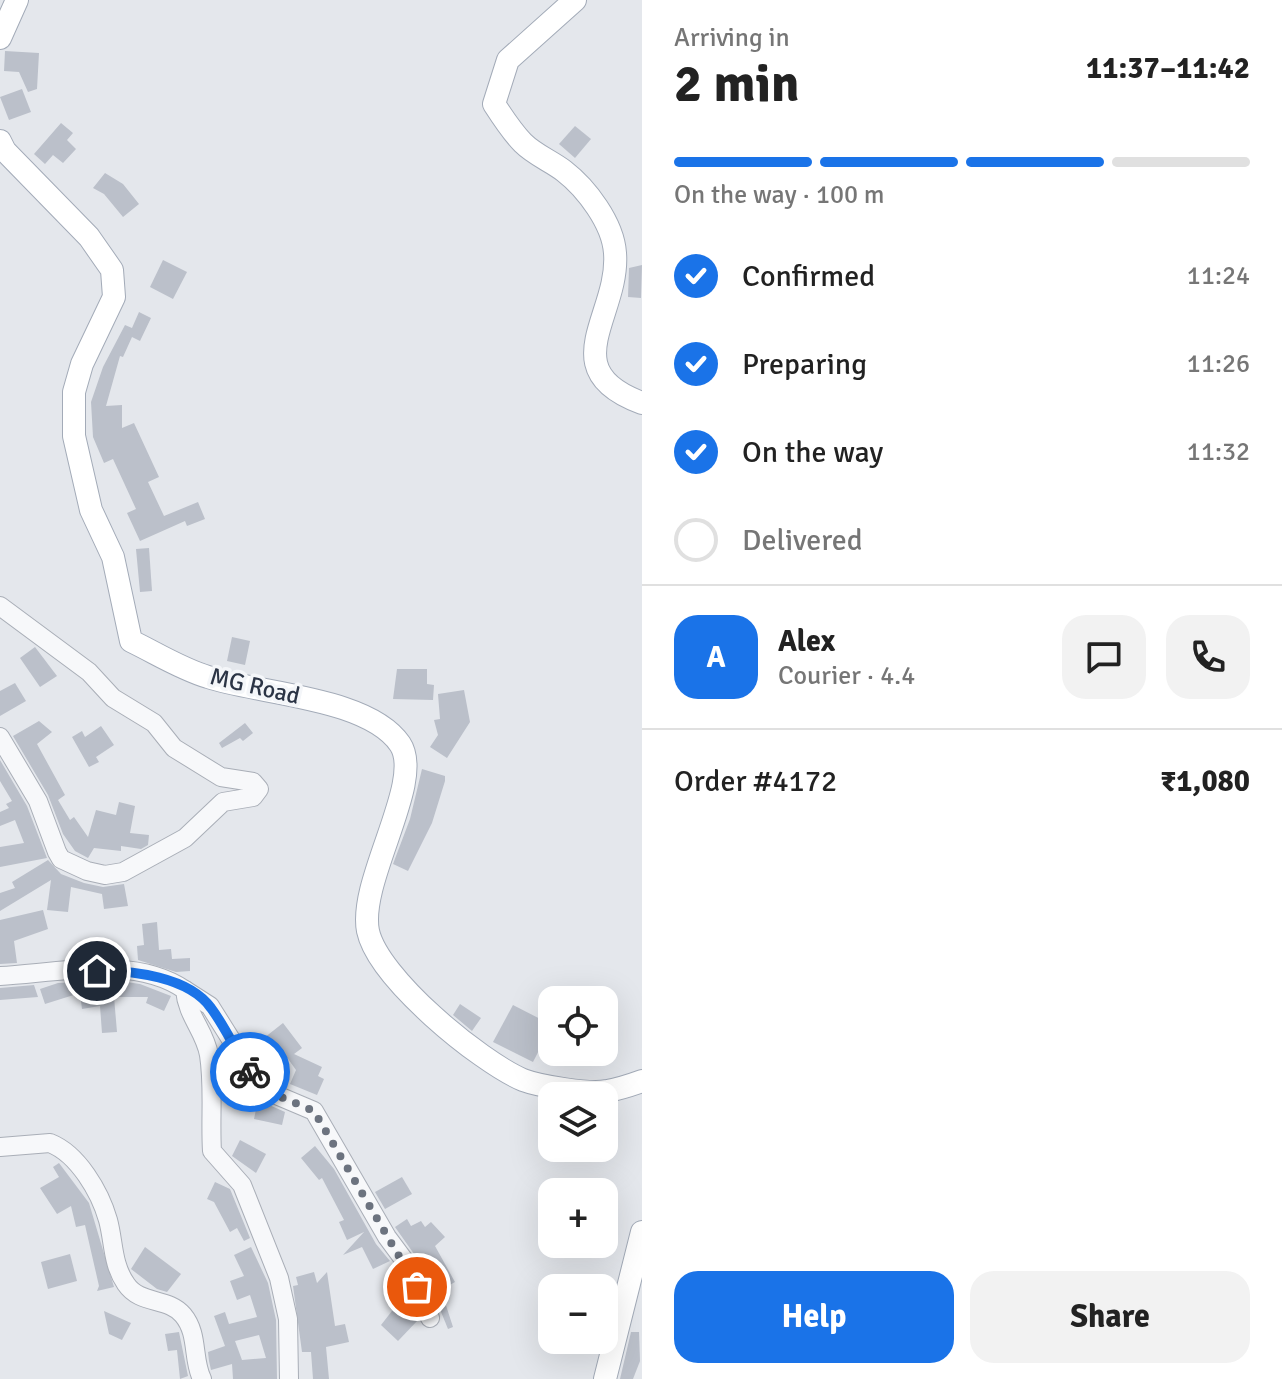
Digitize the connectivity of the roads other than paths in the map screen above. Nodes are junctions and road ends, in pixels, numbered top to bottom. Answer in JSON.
{"nodes":[{"id":1,"x":17,"y":0,"type":"edge"},
{"id":2,"x":575,"y":0,"type":"edge"},
{"id":3,"x":0,"y":38,"type":"edge"},
{"id":4,"x":0,"y":141,"type":"edge"},
{"id":5,"x":642,"y":403,"type":"edge"},
{"id":6,"x":0,"y":606,"type":"edge"},
{"id":7,"x":0,"y":737,"type":"edge"},
{"id":8,"x":0,"y":976,"type":"edge"},
{"id":9,"x":185,"y":990,"type":"junction"},
{"id":10,"x":642,"y":1081,"type":"edge"},
{"id":11,"x":0,"y":1147,"type":"edge"},
{"id":12,"x":642,"y":1232,"type":"edge"},
{"id":13,"x":430,"y":1318,"type":"dead end"},
{"id":14,"x":202,"y":1379,"type":"edge"},
{"id":15,"x":289,"y":1379,"type":"edge"},
{"id":16,"x":605,"y":1379,"type":"edge"}],
"edges":[{"from":1,"to":3,"type":"main road"},
{"from":2,"to":5,"type":"main road"},
{"from":4,"to":10,"type":"main road","name":"MG Road"},
{"from":6,"to":7,"type":"street"},
{"from":8,"to":9,"type":"street"},
{"from":9,"to":13,"type":"street"},
{"from":9,"to":15,"type":"street"},
{"from":11,"to":14,"type":"street"},
{"from":12,"to":16,"type":"main road"}]}
